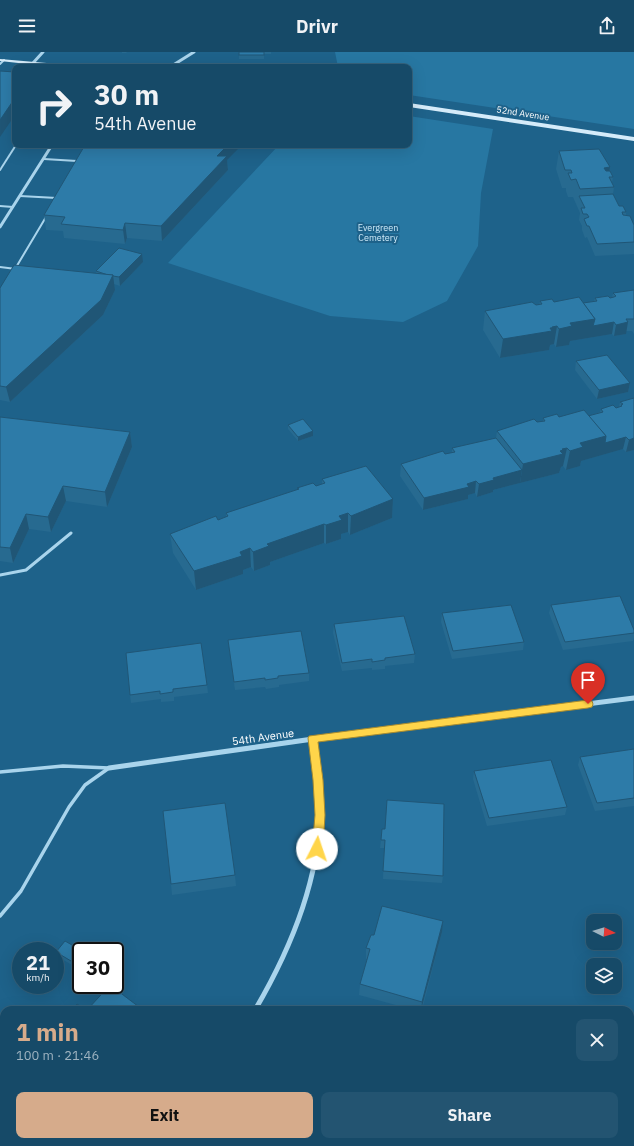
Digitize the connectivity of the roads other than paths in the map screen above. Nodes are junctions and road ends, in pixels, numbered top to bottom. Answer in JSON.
{"nodes":[{"id":1,"x":43,"y":52,"type":"edge"},
{"id":2,"x":194,"y":52,"type":"edge"},
{"id":3,"x":1,"y":61,"type":"edge"},
{"id":4,"x":33,"y":63,"type":"junction"},
{"id":5,"x":42,"y":64,"type":"edge"},
{"id":6,"x":175,"y":64,"type":"edge"},
{"id":7,"x":412,"y":105,"type":"edge"},
{"id":8,"x":634,"y":139,"type":"edge"},
{"id":9,"x":14,"y":148,"type":"edge"},
{"id":10,"x":50,"y":148,"type":"edge"},
{"id":11,"x":44,"y":158,"type":"junction"},
{"id":12,"x":74,"y":167,"type":"edge"},
{"id":13,"x":0,"y":170,"type":"edge"},
{"id":14,"x":60,"y":192,"type":"edge"},
{"id":15,"x":20,"y":196,"type":"junction"},
{"id":16,"x":57,"y":198,"type":"junction"},
{"id":17,"x":53,"y":204,"type":"edge"},
{"id":18,"x":0,"y":206,"type":"edge"},
{"id":19,"x":13,"y":207,"type":"junction"},
{"id":20,"x":46,"y":216,"type":"edge"},
{"id":21,"x":0,"y":227,"type":"edge"},
{"id":22,"x":0,"y":267,"type":"edge"},
{"id":23,"x":16,"y":269,"type":"junction"},
{"id":24,"x":12,"y":275,"type":"edge"},
{"id":25,"x":71,"y":533,"type":"dead end"},
{"id":26,"x":0,"y":575,"type":"edge"},
{"id":27,"x":634,"y":698,"type":"edge"},
{"id":28,"x":313,"y":738,"type":"junction"},
{"id":29,"x":109,"y":768,"type":"junction"},
{"id":30,"x":0,"y":772,"type":"edge"},
{"id":31,"x":0,"y":916,"type":"edge"},
{"id":32,"x":257,"y":1006,"type":"edge"}],
"edges":[{"from":1,"to":4,"type":"street"},
{"from":2,"to":6,"type":"street"},
{"from":3,"to":4,"type":"street"},
{"from":4,"to":5,"type":"street"},
{"from":7,"to":8,"type":"street","name":"52nd Avenue"},
{"from":9,"to":13,"type":"lane"},
{"from":10,"to":11,"type":"street"},
{"from":11,"to":12,"type":"lane"},
{"from":11,"to":15,"type":"street"},
{"from":14,"to":16,"type":"lane"},
{"from":15,"to":16,"type":"lane"},
{"from":15,"to":19,"type":"street"},
{"from":16,"to":17,"type":"lane"},
{"from":18,"to":19,"type":"lane"},
{"from":19,"to":21,"type":"street"},
{"from":20,"to":23,"type":"lane"},
{"from":22,"to":23,"type":"lane"},
{"from":23,"to":24,"type":"lane"},
{"from":25,"to":26,"type":"lane"},
{"from":27,"to":28,"type":"street","name":"54th Avenue"},
{"from":28,"to":29,"type":"street","name":"54th Avenue"},
{"from":28,"to":32,"type":"street"},
{"from":29,"to":30,"type":"lane"},
{"from":29,"to":31,"type":"lane"}]}
